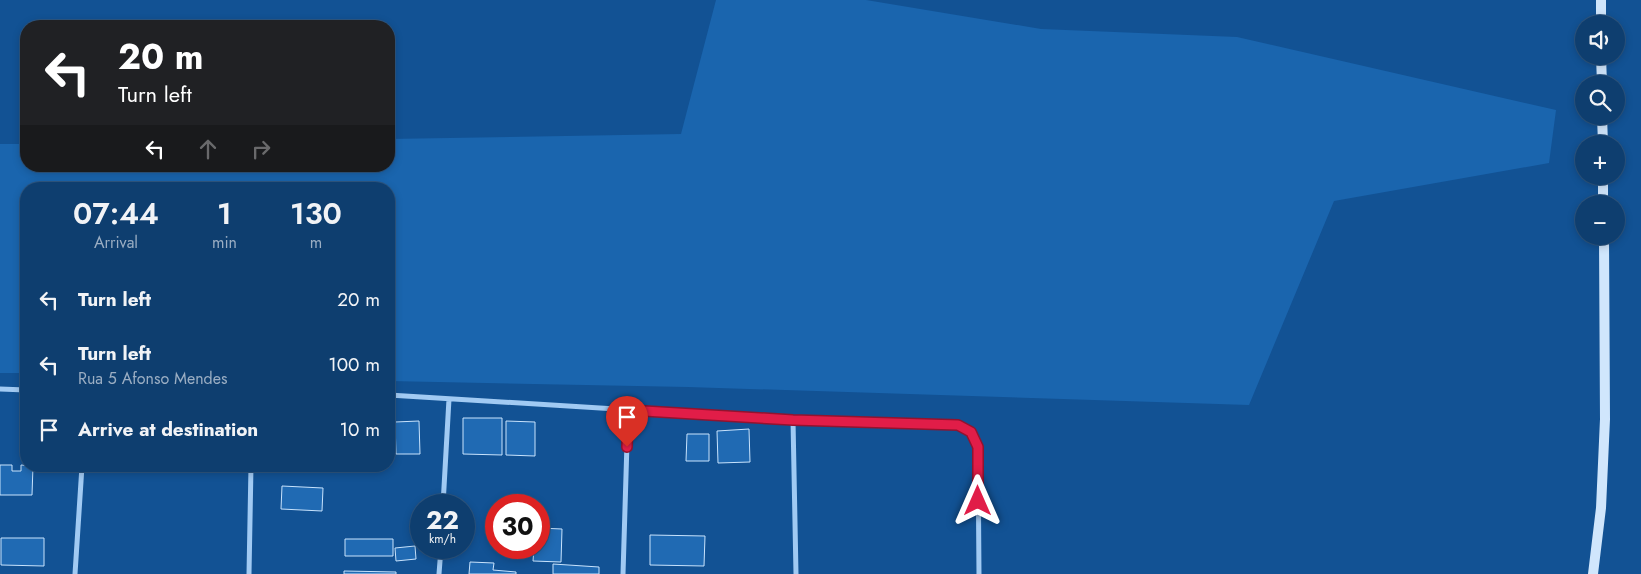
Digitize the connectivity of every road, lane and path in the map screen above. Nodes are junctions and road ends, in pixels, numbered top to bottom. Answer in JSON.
{"nodes":[{"id":1,"x":1601,"y":0,"type":"edge"},
{"id":2,"x":1601,"y":15,"type":"edge"},
{"id":3,"x":1604,"y":245,"type":"edge"},
{"id":4,"x":0,"y":389,"type":"edge"},
{"id":5,"x":20,"y":390,"type":"edge"},
{"id":6,"x":395,"y":395,"type":"edge"},
{"id":7,"x":449,"y":399,"type":"junction"},
{"id":8,"x":628,"y":410,"type":"junction"},
{"id":9,"x":793,"y":420,"type":"junction"},
{"id":10,"x":82,"y":472,"type":"edge"},
{"id":11,"x":251,"y":472,"type":"edge"},
{"id":12,"x":444,"y":494,"type":"edge"},
{"id":13,"x":440,"y":559,"type":"edge"},
{"id":14,"x":75,"y":574,"type":"edge"},
{"id":15,"x":249,"y":574,"type":"edge"},
{"id":16,"x":439,"y":574,"type":"edge"},
{"id":17,"x":623,"y":574,"type":"edge"},
{"id":18,"x":796,"y":574,"type":"edge"},
{"id":19,"x":979,"y":574,"type":"edge"},
{"id":20,"x":1593,"y":574,"type":"edge"}],
"edges":[{"from":1,"to":2,"type":"main road"},
{"from":3,"to":20,"type":"main road"},
{"from":4,"to":5,"type":"street"},
{"from":6,"to":7,"type":"street"},
{"from":7,"to":8,"type":"street"},
{"from":7,"to":12,"type":"street"},
{"from":8,"to":9,"type":"street"},
{"from":8,"to":17,"type":"street"},
{"from":9,"to":18,"type":"street"},
{"from":9,"to":19,"type":"street"},
{"from":10,"to":14,"type":"street"},
{"from":11,"to":15,"type":"street"},
{"from":13,"to":16,"type":"street"}]}
